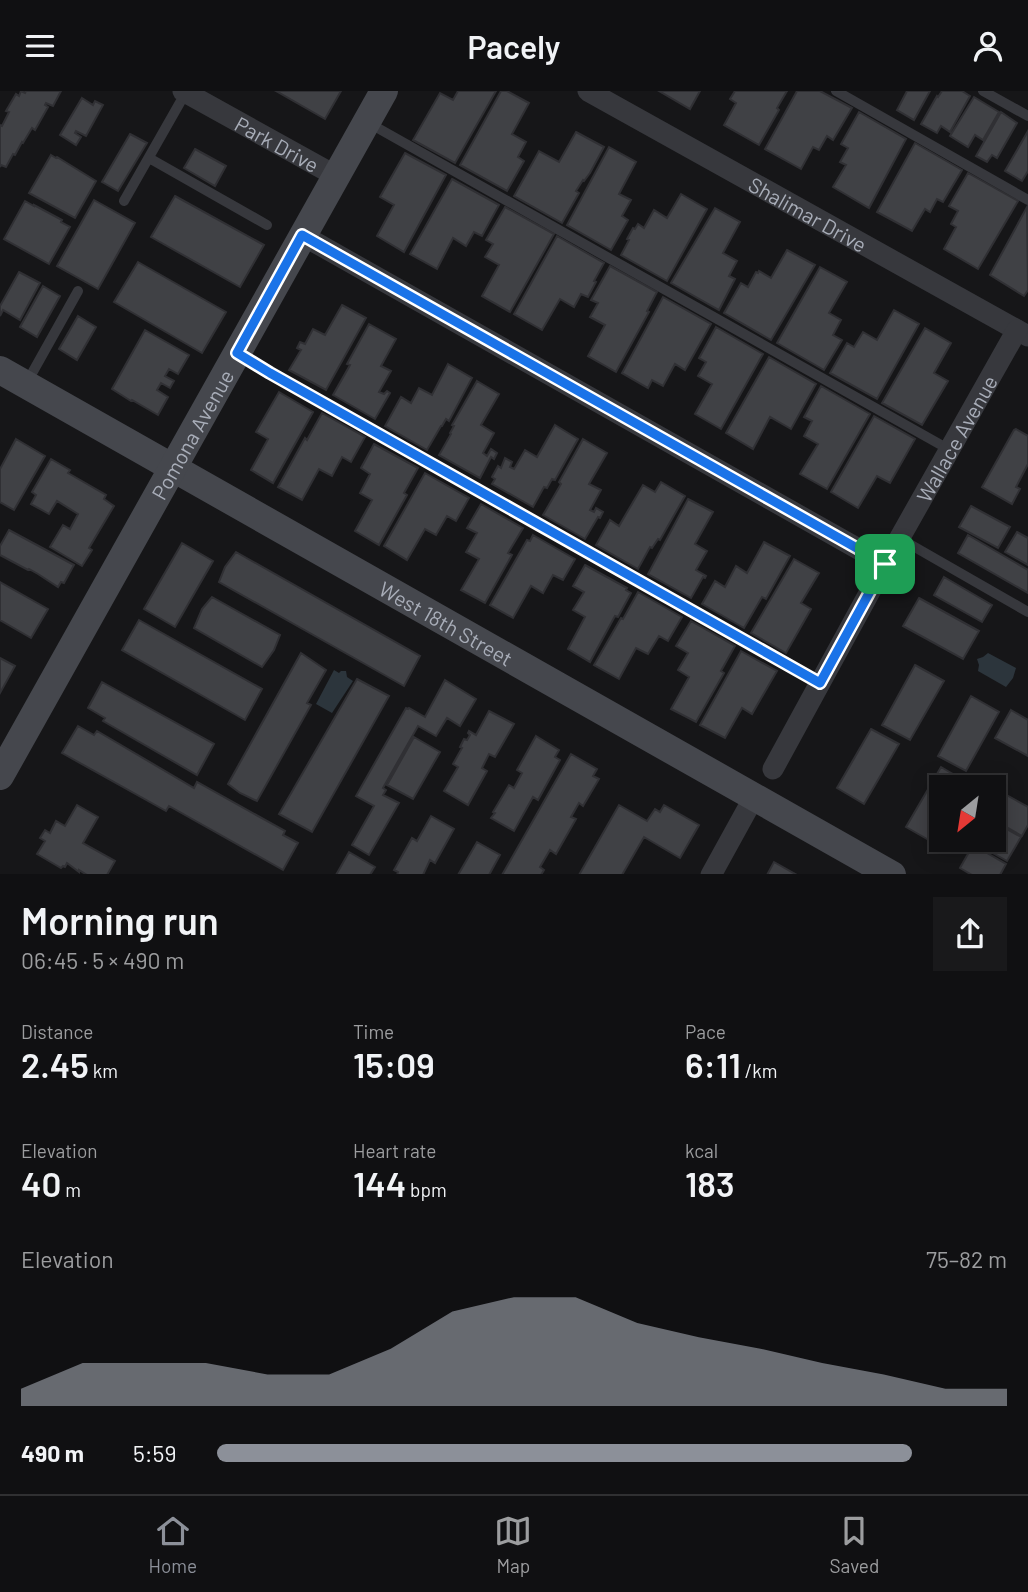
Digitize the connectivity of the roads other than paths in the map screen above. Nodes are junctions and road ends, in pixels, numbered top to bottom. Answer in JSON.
{"nodes":[{"id":1,"x":384,"y":91,"type":"edge"},
{"id":2,"x":588,"y":91,"type":"edge"},
{"id":3,"x":836,"y":91,"type":"edge"},
{"id":4,"x":983,"y":91,"type":"edge"},
{"id":5,"x":184,"y":92,"type":"edge"},
{"id":6,"x":1028,"y":117,"type":"edge"},
{"id":7,"x":367,"y":122,"type":"junction"},
{"id":8,"x":149,"y":158,"type":"junction"},
{"id":9,"x":336,"y":176,"type":"junction"},
{"id":10,"x":1028,"y":200,"type":"edge"},
{"id":11,"x":124,"y":201,"type":"dead end"},
{"id":12,"x":267,"y":225,"type":"dead end"},
{"id":13,"x":302,"y":235,"type":"junction"},
{"id":14,"x":78,"y":291,"type":"dead end"},
{"id":15,"x":1023,"y":333,"type":"edge"},
{"id":16,"x":237,"y":353,"type":"junction"},
{"id":17,"x":0,"y":370,"type":"edge"},
{"id":18,"x":26,"y":384,"type":"junction"},
{"id":19,"x":950,"y":450,"type":"junction"},
{"id":20,"x":173,"y":467,"type":"junction"},
{"id":21,"x":900,"y":538,"type":"junction"},
{"id":22,"x":885,"y":564,"type":"junction"},
{"id":23,"x":1028,"y":612,"type":"edge"},
{"id":24,"x":820,"y":683,"type":"junction"},
{"id":25,"x":773,"y":769,"type":"dead end"},
{"id":26,"x":0,"y":776,"type":"edge"},
{"id":27,"x":754,"y":797,"type":"junction"},
{"id":28,"x":711,"y":874,"type":"edge"},
{"id":29,"x":892,"y":874,"type":"edge"}],
"edges":[{"from":1,"to":7,"type":"street","name":"Pomona Avenue"},
{"from":2,"to":15,"type":"street","name":"Shalimar Drive"},
{"from":3,"to":10,"type":"lane"},
{"from":4,"to":6,"type":"lane"},
{"from":5,"to":8,"type":"lane"},
{"from":5,"to":9,"type":"street","name":"Park Drive"},
{"from":7,"to":9,"type":"street","name":"Pomona Avenue"},
{"from":7,"to":19,"type":"lane"},
{"from":8,"to":11,"type":"lane"},
{"from":8,"to":12,"type":"lane"},
{"from":9,"to":13,"type":"street","name":"Pomona Avenue"},
{"from":13,"to":16,"type":"street","name":"Pomona Avenue"},
{"from":13,"to":22,"type":"street"},
{"from":14,"to":18,"type":"lane"},
{"from":15,"to":19,"type":"street","name":"Wallace Avenue"},
{"from":16,"to":20,"type":"street","name":"Pomona Avenue"},
{"from":16,"to":24,"type":"lane"},
{"from":17,"to":18,"type":"street","name":"West 18th Street"},
{"from":18,"to":20,"type":"street","name":"West 18th Street"},
{"from":19,"to":21,"type":"street","name":"Wallace Avenue"},
{"from":20,"to":26,"type":"street","name":"Pomona Avenue"},
{"from":20,"to":27,"type":"street","name":"West 18th Street"},
{"from":21,"to":22,"type":"street","name":"Wallace Avenue"},
{"from":21,"to":23,"type":"lane"},
{"from":22,"to":24,"type":"street","name":"Wallace Avenue"},
{"from":24,"to":25,"type":"street","name":"Wallace Avenue"},
{"from":27,"to":28,"type":"street"},
{"from":27,"to":29,"type":"street","name":"West 18th Street"}]}
